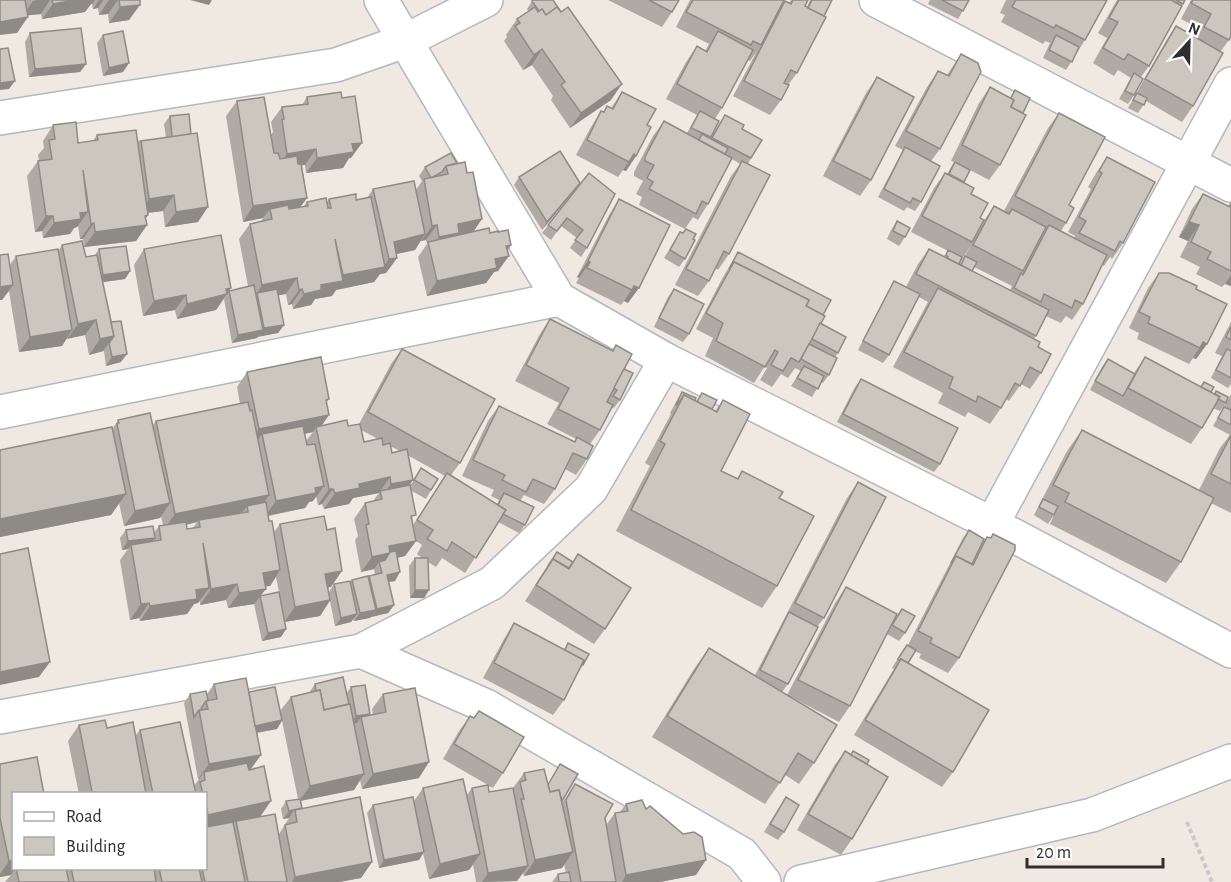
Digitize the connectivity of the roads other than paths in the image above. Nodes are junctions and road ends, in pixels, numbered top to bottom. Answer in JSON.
{"nodes":[{"id":1,"x":381,"y":0,"type":"edge"},
{"id":2,"x":486,"y":0,"type":"edge"},
{"id":3,"x":876,"y":0,"type":"edge"},
{"id":4,"x":405,"y":41,"type":"junction"},
{"id":5,"x":1231,"y":84,"type":"edge"},
{"id":6,"x":0,"y":118,"type":"edge"},
{"id":7,"x":1188,"y":162,"type":"junction"},
{"id":8,"x":1231,"y":185,"type":"edge"},
{"id":9,"x":559,"y":299,"type":"junction"},
{"id":10,"x":666,"y":360,"type":"junction"},
{"id":11,"x":0,"y":412,"type":"edge"},
{"id":12,"x":992,"y":524,"type":"junction"},
{"id":13,"x":361,"y":651,"type":"junction"},
{"id":14,"x":1231,"y":651,"type":"edge"},
{"id":15,"x":0,"y":717,"type":"edge"},
{"id":16,"x":1231,"y":761,"type":"edge"},
{"id":17,"x":764,"y":882,"type":"edge"},
{"id":18,"x":801,"y":882,"type":"edge"}],
"edges":[{"from":1,"to":4,"type":"street"},
{"from":2,"to":4,"type":"street"},
{"from":3,"to":7,"type":"street"},
{"from":4,"to":6,"type":"street"},
{"from":4,"to":9,"type":"street"},
{"from":5,"to":7,"type":"street"},
{"from":7,"to":8,"type":"street"},
{"from":7,"to":12,"type":"street"},
{"from":9,"to":10,"type":"street"},
{"from":9,"to":11,"type":"street"},
{"from":10,"to":12,"type":"street"},
{"from":10,"to":13,"type":"street"},
{"from":12,"to":14,"type":"street"},
{"from":13,"to":15,"type":"street"},
{"from":13,"to":17,"type":"street"},
{"from":16,"to":18,"type":"street"}]}
